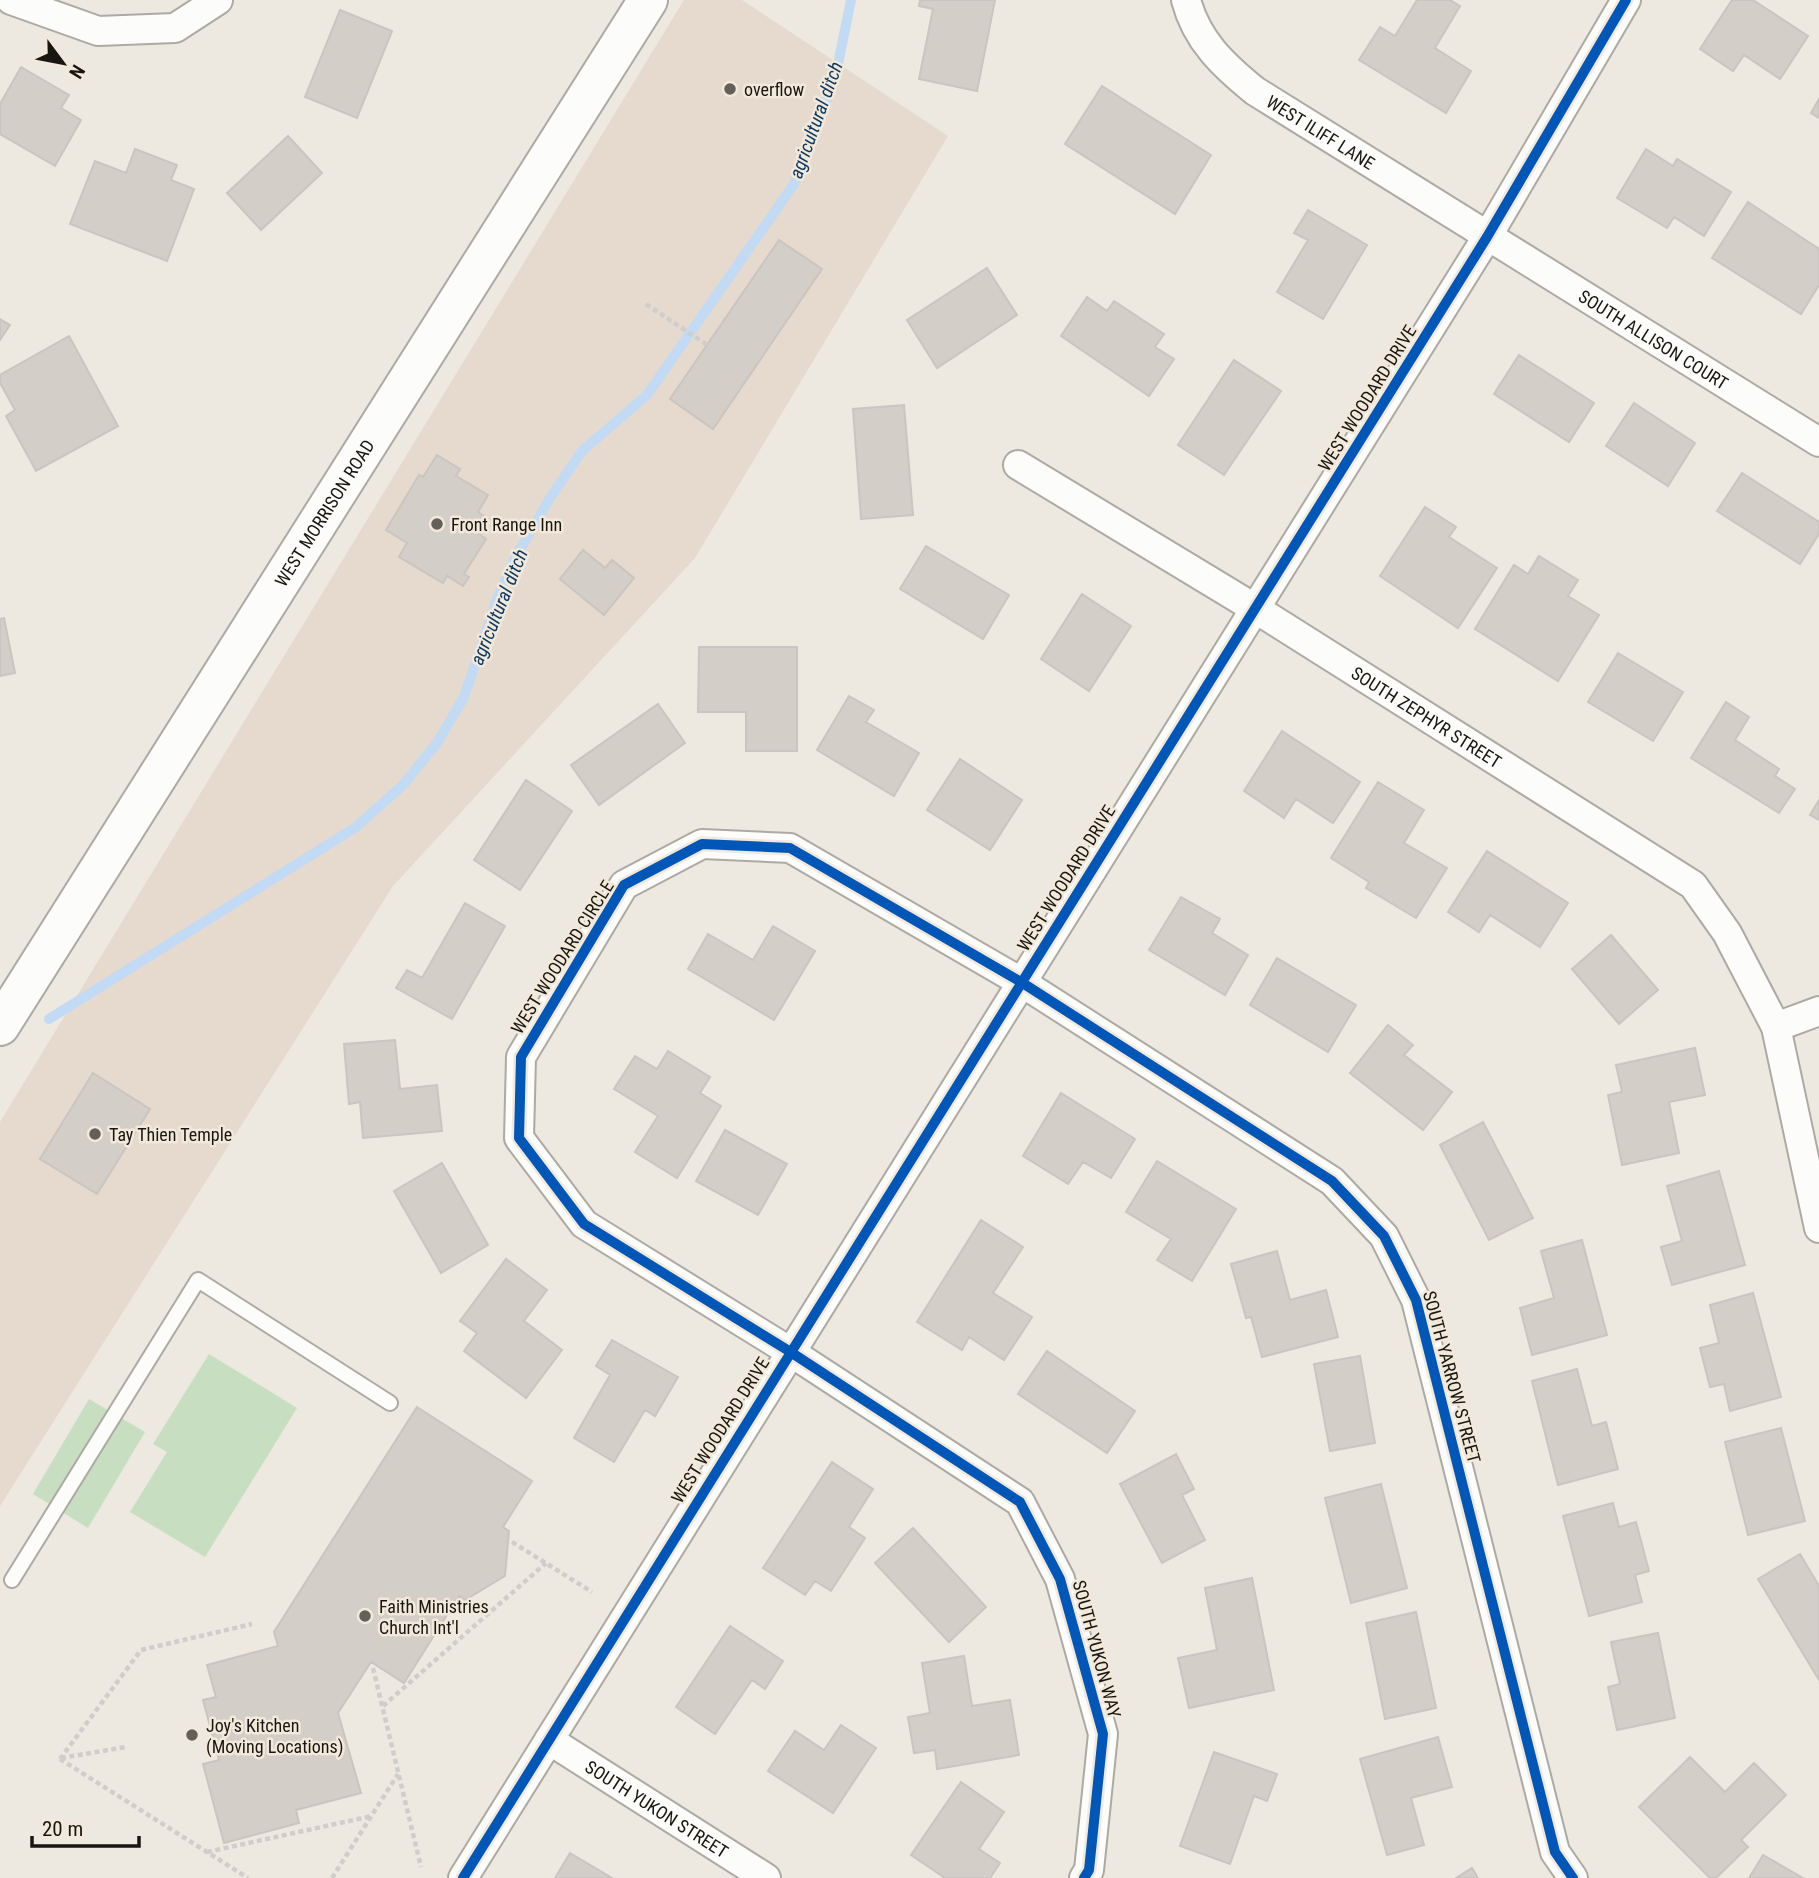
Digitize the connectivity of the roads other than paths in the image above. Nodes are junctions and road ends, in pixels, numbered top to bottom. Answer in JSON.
{"nodes":[{"id":1,"x":11,"y":0,"type":"edge"},
{"id":2,"x":218,"y":0,"type":"edge"},
{"id":3,"x":648,"y":0,"type":"edge"},
{"id":4,"x":1186,"y":0,"type":"edge"},
{"id":5,"x":1626,"y":0,"type":"edge"},
{"id":6,"x":1487,"y":237,"type":"junction"},
{"id":7,"x":1819,"y":442,"type":"edge"},
{"id":8,"x":1018,"y":465,"type":"dead end"},
{"id":9,"x":1256,"y":609,"type":"junction"},
{"id":10,"x":1021,"y":982,"type":"junction"},
{"id":11,"x":1819,"y":1011,"type":"edge"},
{"id":12,"x":0,"y":1026,"type":"edge"},
{"id":13,"x":1776,"y":1027,"type":"junction"},
{"id":14,"x":1819,"y":1228,"type":"edge"},
{"id":15,"x":789,"y":1351,"type":"junction"},
{"id":16,"x":390,"y":1403,"type":"dead end"},
{"id":17,"x":12,"y":1580,"type":"dead end"},
{"id":18,"x":549,"y":1740,"type":"junction"},
{"id":19,"x":463,"y":1878,"type":"edge"},
{"id":20,"x":766,"y":1878,"type":"edge"},
{"id":21,"x":1084,"y":1878,"type":"edge"},
{"id":22,"x":1573,"y":1878,"type":"edge"}],
"edges":[{"from":1,"to":2,"type":"street"},
{"from":3,"to":12,"type":"street","name":"WEST MORRISON ROAD"},
{"from":4,"to":6,"type":"street","name":"WEST ILIFF LANE"},
{"from":5,"to":6,"type":"street","name":"WEST WOODARD DRIVE"},
{"from":6,"to":7,"type":"street","name":"SOUTH ALLISON COURT"},
{"from":6,"to":9,"type":"street","name":"WEST WOODARD DRIVE"},
{"from":8,"to":9,"type":"street","name":"SOUTH ZEPHYR STREET"},
{"from":9,"to":10,"type":"street","name":"WEST WOODARD DRIVE"},
{"from":9,"to":13,"type":"street","name":"SOUTH ZEPHYR STREET"},
{"from":10,"to":15,"type":"street","name":"WEST WOODARD DRIVE"},
{"from":10,"to":15,"type":"street","name":"WEST WOODARD CIRCLE"},
{"from":10,"to":22,"type":"street","name":"SOUTH YARROW STREET"},
{"from":11,"to":13,"type":"street"},
{"from":13,"to":14,"type":"street","name":"SOUTH ZEPHYR STREET"},
{"from":15,"to":18,"type":"street","name":"WEST WOODARD DRIVE"},
{"from":15,"to":21,"type":"street","name":"SOUTH YUKON WAY"},
{"from":16,"to":17,"type":"lane"},
{"from":18,"to":19,"type":"street","name":"WEST WOODARD DRIVE"},
{"from":18,"to":20,"type":"street","name":"SOUTH YUKON STREET"}]}
